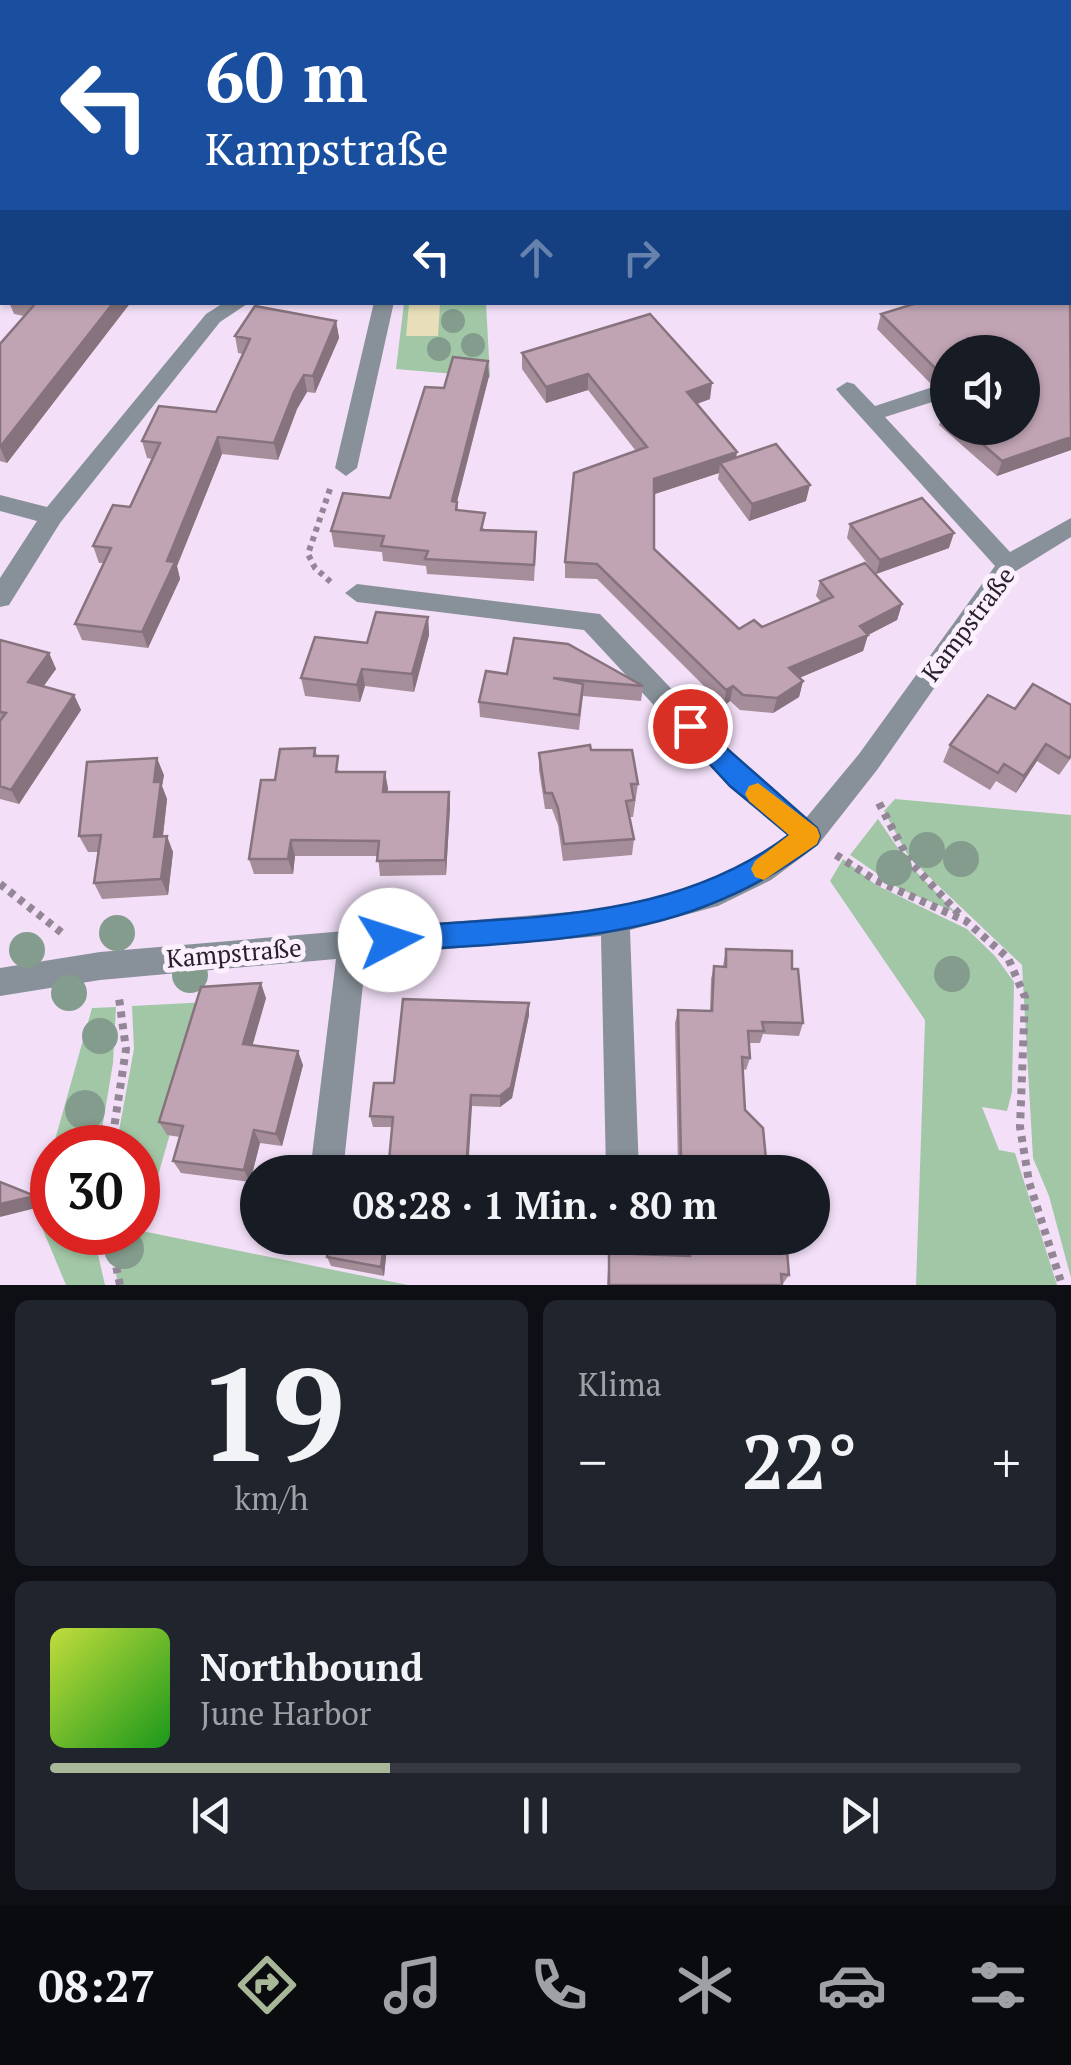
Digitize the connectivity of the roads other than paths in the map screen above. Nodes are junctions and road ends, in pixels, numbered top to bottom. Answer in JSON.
{"nodes":[{"id":1,"x":235,"y":305,"type":"edge"},
{"id":2,"x":383,"y":305,"type":"edge"},
{"id":3,"x":847,"y":389,"type":"dead end"},
{"id":4,"x":930,"y":395,"type":"edge"},
{"id":5,"x":870,"y":415,"type":"junction"},
{"id":6,"x":346,"y":468,"type":"road end"},
{"id":7,"x":0,"y":503,"type":"edge"},
{"id":8,"x":52,"y":517,"type":"junction"},
{"id":9,"x":1071,"y":526,"type":"edge"},
{"id":10,"x":1008,"y":565,"type":"junction"},
{"id":11,"x":357,"y":592,"type":"road end"},
{"id":12,"x":0,"y":598,"type":"edge"},
{"id":13,"x":808,"y":836,"type":"junction"},
{"id":14,"x":615,"y":921,"type":"junction"},
{"id":15,"x":352,"y":943,"type":"junction"},
{"id":16,"x":0,"y":982,"type":"edge"},
{"id":17,"x":329,"y":1155,"type":"edge"},
{"id":18,"x":622,"y":1155,"type":"edge"}],
"edges":[{"from":1,"to":8,"type":"street"},
{"from":2,"to":6,"type":"street"},
{"from":3,"to":5,"type":"street"},
{"from":4,"to":5,"type":"street"},
{"from":5,"to":10,"type":"street"},
{"from":7,"to":8,"type":"street"},
{"from":8,"to":12,"type":"street"},
{"from":9,"to":10,"type":"street","name":"Kampstraße"},
{"from":10,"to":13,"type":"street","name":"Kampstraße"},
{"from":11,"to":13,"type":"street"},
{"from":13,"to":14,"type":"street","name":"Kampstraße"},
{"from":14,"to":15,"type":"street","name":"Kampstraße"},
{"from":14,"to":18,"type":"street"},
{"from":15,"to":16,"type":"street","name":"Kampstraße"},
{"from":15,"to":17,"type":"street"}]}
